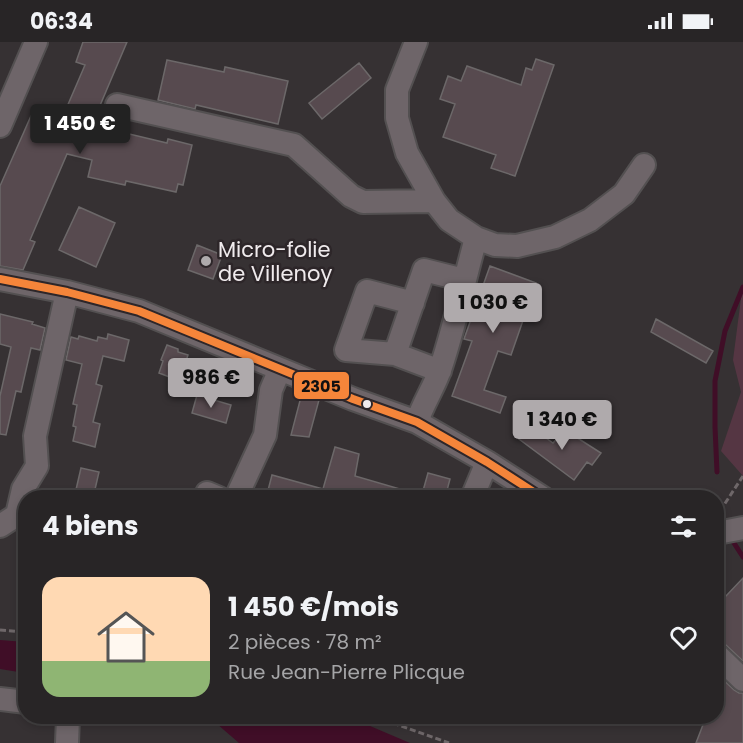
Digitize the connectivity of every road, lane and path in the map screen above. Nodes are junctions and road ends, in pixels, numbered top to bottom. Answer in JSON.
{"nodes":[{"id":1,"x":36,"y":42,"type":"edge"},
{"id":2,"x":416,"y":42,"type":"edge"},
{"id":3,"x":117,"y":105,"type":"dead end"},
{"id":4,"x":0,"y":126,"type":"edge"},
{"id":5,"x":644,"y":165,"type":"dead end"},
{"id":6,"x":434,"y":201,"type":"junction"},
{"id":7,"x":476,"y":238,"type":"junction"},
{"id":8,"x":0,"y":279,"type":"edge"},
{"id":9,"x":464,"y":280,"type":"junction"},
{"id":10,"x":67,"y":292,"type":"junction"},
{"id":11,"x":413,"y":303,"type":"junction"},
{"id":12,"x":395,"y":354,"type":"junction"},
{"id":13,"x":280,"y":369,"type":"junction"},
{"id":14,"x":440,"y":371,"type":"junction"},
{"id":15,"x":417,"y":422,"type":"junction"},
{"id":16,"x":487,"y":462,"type":"junction"},
{"id":17,"x":743,"y":476,"type":"edge"},
{"id":18,"x":743,"y":484,"type":"edge"},
{"id":19,"x":738,"y":485,"type":"junction"},
{"id":20,"x":23,"y":490,"type":"edge"},
{"id":21,"x":240,"y":490,"type":"edge"},
{"id":22,"x":475,"y":490,"type":"edge"},
{"id":23,"x":531,"y":490,"type":"edge"},
{"id":24,"x":724,"y":505,"type":"edge"},
{"id":25,"x":18,"y":511,"type":"edge"},
{"id":26,"x":0,"y":526,"type":"edge"},
{"id":27,"x":743,"y":528,"type":"edge"},
{"id":28,"x":724,"y":532,"type":"edge"},
{"id":29,"x":0,"y":630,"type":"edge"},
{"id":30,"x":18,"y":631,"type":"edge"},
{"id":31,"x":724,"y":662,"type":"edge"},
{"id":32,"x":743,"y":680,"type":"edge"},
{"id":33,"x":0,"y":699,"type":"edge"},
{"id":34,"x":18,"y":701,"type":"edge"},
{"id":35,"x":68,"y":724,"type":"edge"},
{"id":36,"x":396,"y":724,"type":"edge"},
{"id":37,"x":67,"y":743,"type":"edge"},
{"id":38,"x":449,"y":743,"type":"edge"}],
"edges":[{"from":1,"to":4,"type":"street"},
{"from":2,"to":6,"type":"street"},
{"from":3,"to":6,"type":"street"},
{"from":5,"to":7,"type":"street"},
{"from":6,"to":7,"type":"street"},
{"from":7,"to":9,"type":"street"},
{"from":8,"to":10,"type":"street"},
{"from":9,"to":11,"type":"street"},
{"from":9,"to":14,"type":"street"},
{"from":10,"to":13,"type":"street"},
{"from":10,"to":20,"type":"street"},
{"from":11,"to":12,"type":"street"},
{"from":11,"to":12,"type":"street"},
{"from":12,"to":14,"type":"street"},
{"from":13,"to":15,"type":"street"},
{"from":13,"to":21,"type":"street"},
{"from":14,"to":15,"type":"street"},
{"from":15,"to":16,"type":"street"},
{"from":16,"to":22,"type":"street"},
{"from":16,"to":23,"type":"street"},
{"from":17,"to":19,"type":"path"},
{"from":18,"to":19,"type":"path"},
{"from":19,"to":24,"type":"path"},
{"from":25,"to":26,"type":"street"},
{"from":27,"to":28,"type":"street"},
{"from":29,"to":30,"type":"path"},
{"from":31,"to":32,"type":"street"},
{"from":33,"to":34,"type":"street"},
{"from":35,"to":37,"type":"street"},
{"from":36,"to":38,"type":"path"}]}
